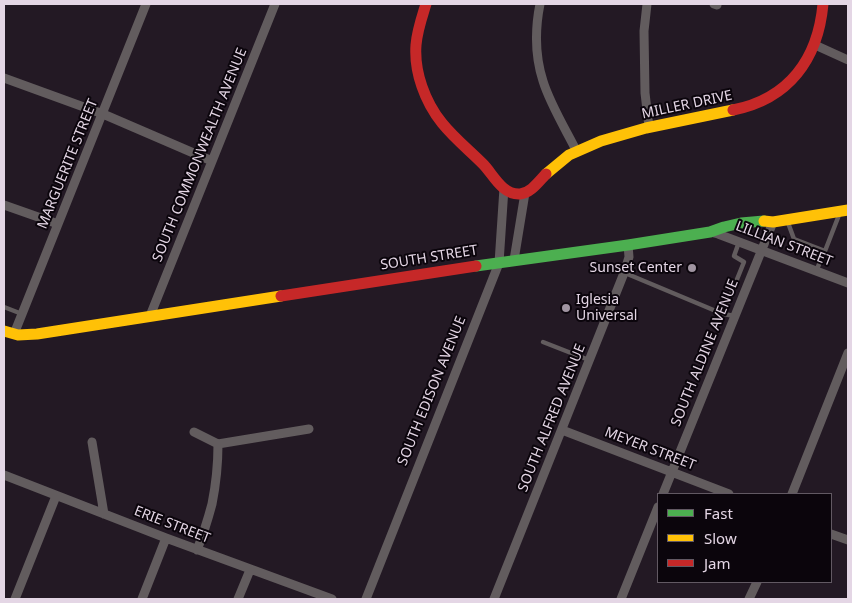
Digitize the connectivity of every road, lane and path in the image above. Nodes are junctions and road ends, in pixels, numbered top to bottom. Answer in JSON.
{"nodes":[{"id":1,"x":146,"y":4,"type":"edge"},
{"id":2,"x":275,"y":4,"type":"edge"},
{"id":3,"x":426,"y":4,"type":"edge"},
{"id":4,"x":540,"y":4,"type":"edge"},
{"id":5,"x":647,"y":4,"type":"edge"},
{"id":6,"x":823,"y":4,"type":"edge"},
{"id":7,"x":815,"y":45,"type":"junction"},
{"id":8,"x":848,"y":60,"type":"edge"},
{"id":9,"x":4,"y":78,"type":"edge"},
{"id":10,"x":103,"y":114,"type":"junction"},
{"id":11,"x":649,"y":127,"type":"junction"},
{"id":12,"x":577,"y":152,"type":"junction"},
{"id":13,"x":212,"y":161,"type":"junction"},
{"id":14,"x":515,"y":191,"type":"junction"},
{"id":15,"x":4,"y":205,"type":"edge"},
{"id":16,"x":844,"y":211,"type":"edge"},
{"id":17,"x":787,"y":220,"type":"junction"},
{"id":18,"x":773,"y":222,"type":"junction"},
{"id":19,"x":58,"y":224,"type":"junction"},
{"id":20,"x":710,"y":232,"type":"junction"},
{"id":21,"x":739,"y":242,"type":"junction"},
{"id":22,"x":628,"y":245,"type":"junction"},
{"id":23,"x":761,"y":250,"type":"junction"},
{"id":24,"x":825,"y":251,"type":"junction"},
{"id":25,"x":514,"y":260,"type":"junction"},
{"id":26,"x":744,"y":262,"type":"junction"},
{"id":27,"x":499,"y":263,"type":"junction"},
{"id":28,"x":754,"y":266,"type":"junction"},
{"id":29,"x":816,"y":271,"type":"junction"},
{"id":30,"x":624,"y":273,"type":"junction"},
{"id":31,"x":848,"y":283,"type":"edge"},
{"id":32,"x":4,"y":307,"type":"edge"},
{"id":33,"x":22,"y":314,"type":"junction"},
{"id":34,"x":723,"y":314,"type":"junction"},
{"id":35,"x":150,"y":316,"type":"junction"},
{"id":36,"x":735,"y":316,"type":"junction"},
{"id":37,"x":9,"y":332,"type":"edge"},
{"id":38,"x":543,"y":342,"type":"dead end"},
{"id":39,"x":848,"y":353,"type":"edge"},
{"id":40,"x":589,"y":360,"type":"junction"},
{"id":41,"x":309,"y":429,"type":"dead end"},
{"id":42,"x":562,"y":430,"type":"junction"},
{"id":43,"x":194,"y":432,"type":"dead end"},
{"id":44,"x":92,"y":442,"type":"dead end"},
{"id":45,"x":218,"y":444,"type":"junction"},
{"id":46,"x":672,"y":472,"type":"junction"},
{"id":47,"x":4,"y":476,"type":"edge"},
{"id":48,"x":663,"y":493,"type":"edge"},
{"id":49,"x":726,"y":493,"type":"edge"},
{"id":50,"x":792,"y":493,"type":"edge"},
{"id":51,"x":56,"y":496,"type":"junction"},
{"id":52,"x":657,"y":509,"type":"edge"},
{"id":53,"x":104,"y":514,"type":"junction"},
{"id":54,"x":832,"y":534,"type":"edge"},
{"id":55,"x":166,"y":538,"type":"junction"},
{"id":56,"x":848,"y":540,"type":"edge"},
{"id":57,"x":197,"y":550,"type":"junction"},
{"id":58,"x":250,"y":570,"type":"junction"},
{"id":59,"x":756,"y":583,"type":"edge"},
{"id":60,"x":15,"y":599,"type":"edge"},
{"id":61,"x":142,"y":599,"type":"edge"},
{"id":62,"x":238,"y":599,"type":"edge"},
{"id":63,"x":332,"y":599,"type":"edge"},
{"id":64,"x":366,"y":599,"type":"edge"},
{"id":65,"x":494,"y":599,"type":"edge"},
{"id":66,"x":621,"y":599,"type":"edge"},
{"id":67,"x":749,"y":599,"type":"edge"}],
"edges":[{"from":1,"to":10,"type":"street","name":"MARGUERITE STREET"},
{"from":2,"to":13,"type":"street","name":"SOUTH COMMONWEALTH AVENUE"},
{"from":3,"to":14,"type":"street"},
{"from":4,"to":12,"type":"street"},
{"from":5,"to":11,"type":"street"},
{"from":6,"to":7,"type":"street","name":"MILLER DRIVE"},
{"from":7,"to":8,"type":"street"},
{"from":7,"to":11,"type":"street","name":"MILLER DRIVE"},
{"from":9,"to":10,"type":"street"},
{"from":10,"to":13,"type":"street"},
{"from":10,"to":19,"type":"street","name":"MARGUERITE STREET"},
{"from":11,"to":12,"type":"street","name":"MILLER DRIVE"},
{"from":12,"to":14,"type":"street","name":"MILLER DRIVE"},
{"from":13,"to":35,"type":"street","name":"SOUTH COMMONWEALTH AVENUE"},
{"from":14,"to":25,"type":"street"},
{"from":14,"to":27,"type":"street","name":"SOUTH EDISON AVENUE"},
{"from":15,"to":19,"type":"street"},
{"from":16,"to":17,"type":"street","name":"SOUTH STREET"},
{"from":16,"to":24,"type":"lane"},
{"from":17,"to":18,"type":"street","name":"SOUTH STREET"},
{"from":17,"to":24,"type":"lane"},
{"from":18,"to":20,"type":"street","name":"SOUTH STREET"},
{"from":18,"to":23,"type":"street","name":"SOUTH ALDINE AVENUE"},
{"from":19,"to":33,"type":"street","name":"MARGUERITE STREET"},
{"from":20,"to":21,"type":"street","name":"LILLIAN STREET"},
{"from":20,"to":22,"type":"street","name":"SOUTH STREET"},
{"from":21,"to":23,"type":"street","name":"LILLIAN STREET"},
{"from":21,"to":26,"type":"lane"},
{"from":22,"to":25,"type":"street","name":"SOUTH STREET"},
{"from":22,"to":30,"type":"street","name":"SOUTH ALFRED AVENUE"},
{"from":23,"to":28,"type":"street","name":"SOUTH ALDINE AVENUE"},
{"from":23,"to":29,"type":"street","name":"LILLIAN STREET"},
{"from":24,"to":29,"type":"lane"},
{"from":25,"to":27,"type":"street","name":"SOUTH STREET"},
{"from":26,"to":28,"type":"lane"},
{"from":26,"to":34,"type":"lane"},
{"from":27,"to":35,"type":"street","name":"SOUTH STREET"},
{"from":27,"to":64,"type":"street","name":"SOUTH EDISON AVENUE"},
{"from":28,"to":36,"type":"street","name":"SOUTH ALDINE AVENUE"},
{"from":29,"to":31,"type":"street","name":"LILLIAN STREET"},
{"from":30,"to":34,"type":"lane"},
{"from":30,"to":40,"type":"street","name":"SOUTH ALFRED AVENUE"},
{"from":32,"to":33,"type":"lane"},
{"from":33,"to":37,"type":"street","name":"MARGUERITE STREET"},
{"from":34,"to":36,"type":"lane"},
{"from":35,"to":37,"type":"street","name":"SOUTH STREET"},
{"from":36,"to":46,"type":"street","name":"SOUTH ALDINE AVENUE"},
{"from":38,"to":40,"type":"lane"},
{"from":39,"to":50,"type":"street"},
{"from":40,"to":42,"type":"street","name":"SOUTH ALFRED AVENUE"},
{"from":41,"to":45,"type":"street"},
{"from":42,"to":46,"type":"street","name":"MEYER STREET"},
{"from":42,"to":65,"type":"street","name":"SOUTH ALFRED AVENUE"},
{"from":43,"to":45,"type":"street"},
{"from":44,"to":53,"type":"street"},
{"from":45,"to":57,"type":"street"},
{"from":46,"to":48,"type":"street","name":"SOUTH ALDINE AVENUE"},
{"from":46,"to":49,"type":"street","name":"MEYER STREET"},
{"from":47,"to":51,"type":"street","name":"ERIE STREET"},
{"from":51,"to":53,"type":"street","name":"ERIE STREET"},
{"from":51,"to":60,"type":"street"},
{"from":52,"to":66,"type":"street"},
{"from":53,"to":55,"type":"street","name":"ERIE STREET"},
{"from":54,"to":56,"type":"street"},
{"from":55,"to":57,"type":"street","name":"ERIE STREET"},
{"from":55,"to":61,"type":"street"},
{"from":57,"to":58,"type":"street","name":"ERIE STREET"},
{"from":58,"to":62,"type":"street"},
{"from":58,"to":63,"type":"street","name":"ERIE STREET"},
{"from":59,"to":67,"type":"street"}]}
